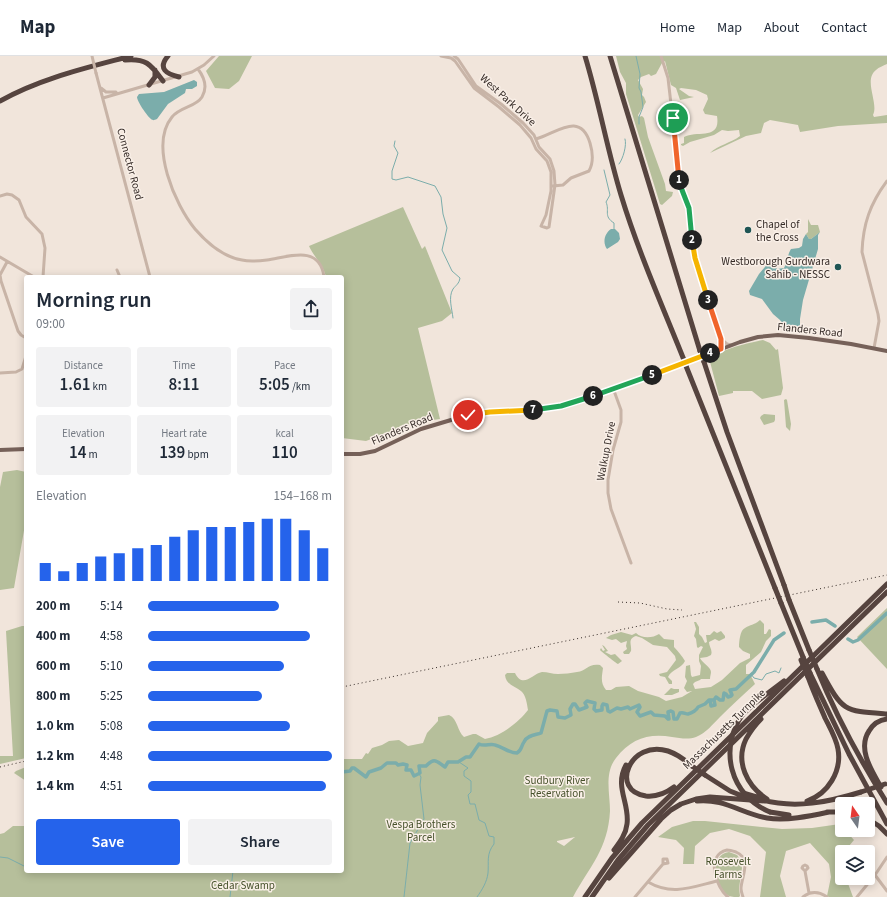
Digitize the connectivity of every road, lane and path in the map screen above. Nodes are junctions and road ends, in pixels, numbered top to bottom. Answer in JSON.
{"nodes":[{"id":1,"x":92,"y":56,"type":"edge"},
{"id":2,"x":116,"y":56,"type":"edge"},
{"id":3,"x":131,"y":56,"type":"edge"},
{"id":4,"x":168,"y":56,"type":"edge"},
{"id":5,"x":214,"y":56,"type":"edge"},
{"id":6,"x":441,"y":56,"type":"edge"},
{"id":7,"x":454,"y":56,"type":"edge"},
{"id":8,"x":584,"y":56,"type":"edge"},
{"id":9,"x":611,"y":56,"type":"edge"},
{"id":10,"x":661,"y":56,"type":"edge"},
{"id":11,"x":108,"y":62,"type":"junction"},
{"id":12,"x":163,"y":64,"type":"junction"},
{"id":13,"x":198,"y":69,"type":"junction"},
{"id":14,"x":155,"y":70,"type":"junction"},
{"id":15,"x":179,"y":76,"type":"junction"},
{"id":16,"x":163,"y":81,"type":"junction"},
{"id":17,"x":149,"y":85,"type":"junction"},
{"id":18,"x":100,"y":87,"type":"junction"},
{"id":19,"x":124,"y":92,"type":"junction"},
{"id":20,"x":0,"y":98,"type":"edge"},
{"id":21,"x":102,"y":98,"type":"junction"},
{"id":22,"x":0,"y":101,"type":"edge"},
{"id":23,"x":536,"y":139,"type":"junction"},
{"id":24,"x":887,"y":181,"type":"edge"},
{"id":25,"x":553,"y":186,"type":"junction"},
{"id":26,"x":0,"y":196,"type":"edge"},
{"id":27,"x":0,"y":257,"type":"edge"},
{"id":28,"x":7,"y":262,"type":"junction"},
{"id":29,"x":117,"y":270,"type":"dead end"},
{"id":30,"x":30,"y":275,"type":"edge"},
{"id":31,"x":43,"y":275,"type":"edge"},
{"id":32,"x":119,"y":275,"type":"edge"},
{"id":33,"x":149,"y":275,"type":"edge"},
{"id":34,"x":324,"y":275,"type":"edge"},
{"id":35,"x":24,"y":337,"type":"edge"},
{"id":36,"x":721,"y":339,"type":"junction"},
{"id":37,"x":732,"y":345,"type":"junction"},
{"id":38,"x":874,"y":348,"type":"junction"},
{"id":39,"x":721,"y":349,"type":"junction"},
{"id":40,"x":887,"y":351,"type":"edge"},
{"id":41,"x":24,"y":362,"type":"edge"},
{"id":42,"x":0,"y":373,"type":"edge"},
{"id":43,"x":614,"y":388,"type":"junction"},
{"id":44,"x":24,"y":449,"type":"edge"},
{"id":45,"x":0,"y":450,"type":"edge"},
{"id":46,"x":344,"y":454,"type":"edge"},
{"id":47,"x":631,"y":563,"type":"dead end"},
{"id":48,"x":887,"y":584,"type":"edge"},
{"id":49,"x":887,"y":592,"type":"edge"},
{"id":50,"x":818,"y":668,"type":"junction"},
{"id":51,"x":799,"y":670,"type":"junction"},
{"id":52,"x":809,"y":675,"type":"junction"},
{"id":53,"x":772,"y":704,"type":"junction"},
{"id":54,"x":887,"y":714,"type":"edge"},
{"id":55,"x":887,"y":719,"type":"edge"},
{"id":56,"x":723,"y":744,"type":"junction"},
{"id":57,"x":693,"y":765,"type":"junction"},
{"id":58,"x":886,"y":783,"type":"edge"},
{"id":59,"x":860,"y":791,"type":"junction"},
{"id":60,"x":850,"y":793,"type":"junction"},
{"id":61,"x":766,"y":800,"type":"junction"},
{"id":62,"x":830,"y":800,"type":"dead end"},
{"id":63,"x":808,"y":802,"type":"junction"},
{"id":64,"x":887,"y":802,"type":"edge"},
{"id":65,"x":829,"y":812,"type":"junction"},
{"id":66,"x":835,"y":812,"type":"edge"},
{"id":67,"x":875,"y":823,"type":"edge"},
{"id":68,"x":657,"y":824,"type":"junction"},
{"id":69,"x":887,"y":824,"type":"edge"},
{"id":70,"x":887,"y":834,"type":"edge"},
{"id":71,"x":887,"y":858,"type":"edge"},
{"id":72,"x":663,"y":864,"type":"dead end"},
{"id":73,"x":805,"y":871,"type":"dead end"},
{"id":74,"x":875,"y":875,"type":"joint"},
{"id":75,"x":717,"y":881,"type":"junction"},
{"id":76,"x":594,"y":882,"type":"junction"},
{"id":77,"x":648,"y":882,"type":"junction"},
{"id":78,"x":867,"y":885,"type":"edge"},
{"id":79,"x":887,"y":891,"type":"edge"},
{"id":80,"x":809,"y":893,"type":"junction"},
{"id":81,"x":585,"y":897,"type":"edge"},
{"id":82,"x":593,"y":897,"type":"edge"},
{"id":83,"x":635,"y":897,"type":"edge"},
{"id":84,"x":728,"y":897,"type":"edge"},
{"id":85,"x":743,"y":897,"type":"edge"},
{"id":86,"x":803,"y":897,"type":"edge"},
{"id":87,"x":826,"y":897,"type":"edge"},
{"id":88,"x":857,"y":897,"type":"edge"}],
"edges":[{"from":1,"to":18,"type":"street","name":"Connector Road","bridge":true},
{"from":2,"to":20,"type":"highway"},
{"from":3,"to":11,"type":"highway"},
{"from":4,"to":12,"type":"highway"},
{"from":5,"to":13,"type":"street"},
{"from":6,"to":25,"type":"street","name":"West Park Drive"},
{"from":7,"to":23,"type":"street","name":"West Park Drive"},
{"from":8,"to":52,"type":"highway","bridge":true},
{"from":9,"to":50,"type":"highway","bridge":true},
{"from":10,"to":36,"type":"street"},
{"from":11,"to":14,"type":"highway"},
{"from":11,"to":22,"type":"highway"},
{"from":12,"to":15,"type":"highway"},
{"from":12,"to":16,"type":"highway"},
{"from":13,"to":15,"type":"street"},
{"from":13,"to":34,"type":"street"},
{"from":14,"to":16,"type":"highway"},
{"from":14,"to":17,"type":"highway"},
{"from":15,"to":16,"type":"street"},
{"from":16,"to":17,"type":"street"},
{"from":17,"to":19,"type":"street"},
{"from":18,"to":19,"type":"street"},
{"from":18,"to":21,"type":"street","name":"Connector Road"},
{"from":19,"to":21,"type":"street"},
{"from":21,"to":33,"type":"street","name":"Connector Road"},
{"from":23,"to":25,"type":"street","name":"West Park Drive"},
{"from":23,"to":25,"type":"street","name":"West Park Drive"},
{"from":24,"to":38,"type":"street"},
{"from":25,"to":25,"type":"street","name":"West Park Drive"},
{"from":26,"to":31,"type":"street"},
{"from":27,"to":28,"type":"street"},
{"from":28,"to":30,"type":"street"},
{"from":28,"to":35,"type":"street"},
{"from":29,"to":32,"type":"street"},
{"from":36,"to":37,"type":"street"},
{"from":36,"to":39,"type":"street"},
{"from":37,"to":38,"type":"main road","name":"Flanders Road"},
{"from":37,"to":39,"type":"main road","name":"Flanders Road"},
{"from":38,"to":40,"type":"main road","name":"Flanders Road"},
{"from":39,"to":43,"type":"main road","name":"Flanders Road"},
{"from":41,"to":42,"type":"street"},
{"from":43,"to":46,"type":"main road","name":"Flanders Road"},
{"from":43,"to":47,"type":"street","name":"Walkup Drive"},
{"from":44,"to":45,"type":"main road"},
{"from":48,"to":51,"type":"highway","name":"Massachusetts Turnpike"},
{"from":49,"to":53,"type":"highway","name":"Massachusetts Turnpike"},
{"from":50,"to":54,"type":"highway"},
{"from":50,"to":64,"type":"highway"},
{"from":51,"to":56,"type":"highway","name":"Massachusetts Turnpike"},
{"from":51,"to":65,"type":"highway","bridge":true},
{"from":52,"to":63,"type":"highway"},
{"from":52,"to":69,"type":"highway"},
{"from":53,"to":61,"type":"highway"},
{"from":53,"to":82,"type":"highway","name":"Massachusetts Turnpike"},
{"from":55,"to":64,"type":"highway"},
{"from":56,"to":57,"type":"highway"},
{"from":56,"to":76,"type":"highway","name":"Massachusetts Turnpike"},
{"from":57,"to":61,"type":"highway","bridge":true},
{"from":57,"to":76,"type":"highway"},
{"from":58,"to":59,"type":"highway","bridge":true},
{"from":59,"to":60,"type":"highway"},
{"from":59,"to":61,"type":"highway"},
{"from":60,"to":62,"type":"highway"},
{"from":60,"to":63,"type":"highway"},
{"from":61,"to":63,"type":"highway"},
{"from":61,"to":68,"type":"highway"},
{"from":65,"to":66,"type":"highway"},
{"from":65,"to":68,"type":"highway"},
{"from":67,"to":70,"type":"highway"},
{"from":68,"to":82,"type":"highway"},
{"from":71,"to":74,"type":"street"},
{"from":72,"to":77,"type":"street"},
{"from":73,"to":80,"type":"street"},
{"from":74,"to":79,"type":"street"},
{"from":75,"to":77,"type":"street"},
{"from":75,"to":84,"type":"street"},
{"from":75,"to":85,"type":"street"},
{"from":76,"to":81,"type":"highway","name":"Massachusetts Turnpike"},
{"from":77,"to":83,"type":"street"},
{"from":78,"to":88,"type":"street"},
{"from":80,"to":86,"type":"street"},
{"from":80,"to":87,"type":"street"}]}
